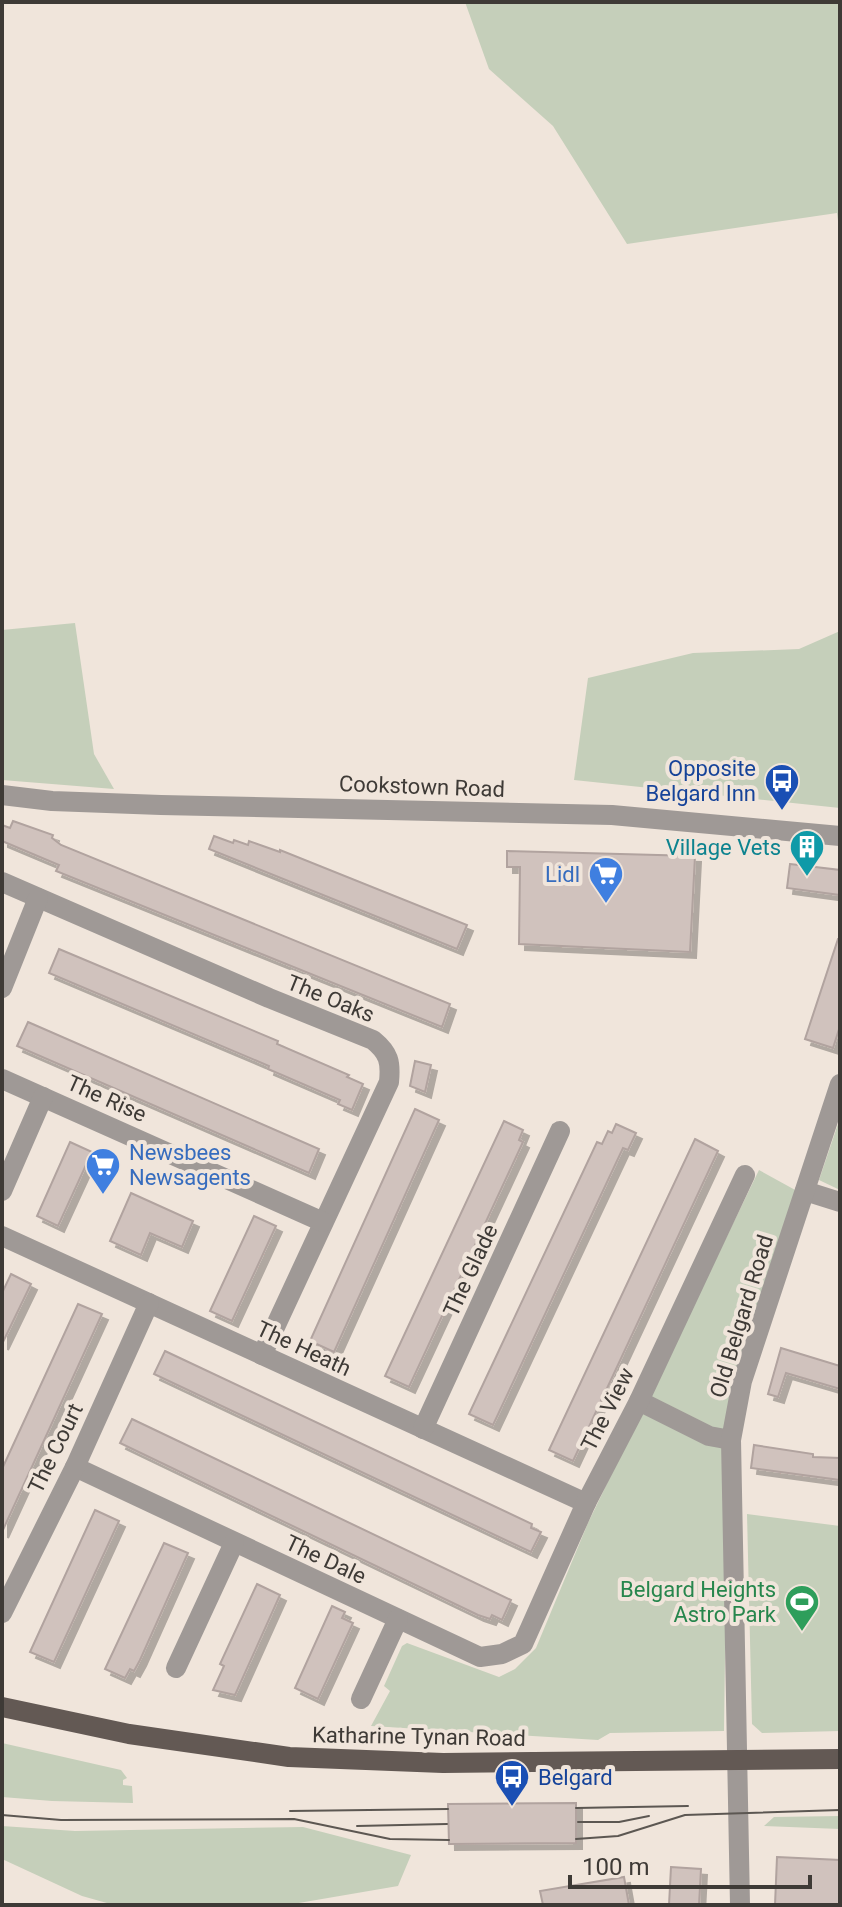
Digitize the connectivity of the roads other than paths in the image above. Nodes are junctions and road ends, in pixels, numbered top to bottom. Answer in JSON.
{"nodes":[{"id":1,"x":2,"y":795,"type":"edge"},
{"id":2,"x":840,"y":836,"type":"edge"},
{"id":3,"x":2,"y":882,"type":"edge"},
{"id":4,"x":38,"y":898,"type":"junction"},
{"id":5,"x":2,"y":988,"type":"edge"},
{"id":6,"x":2,"y":1079,"type":"edge"},
{"id":7,"x":840,"y":1084,"type":"edge"},
{"id":8,"x":43,"y":1097,"type":"junction"},
{"id":9,"x":560,"y":1131,"type":"dead end"},
{"id":10,"x":745,"y":1175,"type":"dead end"},
{"id":11,"x":2,"y":1191,"type":"edge"},
{"id":12,"x":805,"y":1191,"type":"junction"},
{"id":13,"x":840,"y":1202,"type":"edge"},
{"id":14,"x":323,"y":1222,"type":"junction"},
{"id":15,"x":2,"y":1236,"type":"edge"},
{"id":16,"x":149,"y":1303,"type":"junction"},
{"id":17,"x":262,"y":1355,"type":"junction"},
{"id":18,"x":639,"y":1401,"type":"junction"},
{"id":19,"x":423,"y":1429,"type":"junction"},
{"id":20,"x":731,"y":1440,"type":"junction"},
{"id":21,"x":75,"y":1467,"type":"junction"},
{"id":22,"x":586,"y":1503,"type":"junction"},
{"id":23,"x":234,"y":1543,"type":"junction"},
{"id":24,"x":2,"y":1613,"type":"edge"},
{"id":25,"x":398,"y":1619,"type":"junction"},
{"id":26,"x":502,"y":1654,"type":"joint"},
{"id":27,"x":176,"y":1668,"type":"dead end"},
{"id":28,"x":361,"y":1699,"type":"dead end"},
{"id":29,"x":2,"y":1707,"type":"edge"},
{"id":30,"x":840,"y":1759,"type":"edge"},
{"id":31,"x":736,"y":1760,"type":"junction"},
{"id":32,"x":740,"y":1905,"type":"edge"}],
"edges":[{"from":1,"to":2,"type":"street","name":"Cookstown Road"},
{"from":3,"to":4,"type":"street","name":"The Oaks"},
{"from":4,"to":5,"type":"street"},
{"from":4,"to":14,"type":"street","name":"The Oaks"},
{"from":6,"to":8,"type":"street","name":"The Rise"},
{"from":7,"to":12,"type":"street","name":"Old Belgard Road"},
{"from":8,"to":11,"type":"street"},
{"from":8,"to":14,"type":"street","name":"The Rise"},
{"from":9,"to":19,"type":"street","name":"The Glade"},
{"from":10,"to":18,"type":"street","name":"The View"},
{"from":12,"to":13,"type":"street"},
{"from":12,"to":20,"type":"street","name":"Old Belgard Road"},
{"from":14,"to":17,"type":"street","name":"The Oaks"},
{"from":15,"to":16,"type":"street","name":"The Heath"},
{"from":16,"to":17,"type":"street","name":"The Heath"},
{"from":16,"to":21,"type":"street","name":"The Court"},
{"from":17,"to":19,"type":"street","name":"The Heath"},
{"from":18,"to":20,"type":"street"},
{"from":18,"to":22,"type":"street","name":"The View"},
{"from":19,"to":22,"type":"street","name":"The Heath"},
{"from":20,"to":31,"type":"street","name":"Old Belgard Road"},
{"from":21,"to":23,"type":"street","name":"The Dale"},
{"from":21,"to":24,"type":"street","name":"The Court"},
{"from":22,"to":26,"type":"street","name":"The View"},
{"from":23,"to":25,"type":"street","name":"The Dale"},
{"from":23,"to":27,"type":"street"},
{"from":25,"to":26,"type":"street","name":"The Dale"},
{"from":25,"to":28,"type":"street"},
{"from":29,"to":31,"type":"main road","name":"Katharine Tynan Road"},
{"from":30,"to":31,"type":"main road","name":"Katharine Tynan Road"},
{"from":31,"to":32,"type":"street","name":"Old Belgard Road"}]}
